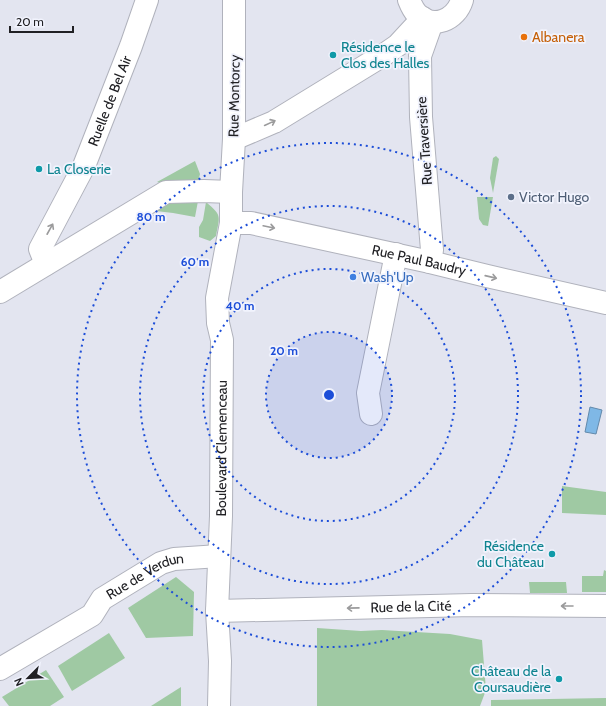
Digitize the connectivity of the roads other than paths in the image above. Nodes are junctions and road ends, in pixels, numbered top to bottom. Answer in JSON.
{"nodes":[{"id":1,"x":147,"y":0,"type":"edge"},
{"id":2,"x":234,"y":0,"type":"edge"},
{"id":3,"x":409,"y":0,"type":"edge"},
{"id":4,"x":462,"y":0,"type":"edge"},
{"id":5,"x":427,"y":20,"type":"junction"},
{"id":6,"x":234,"y":139,"type":"junction"},
{"id":7,"x":230,"y":192,"type":"junction"},
{"id":8,"x":231,"y":223,"type":"junction"},
{"id":9,"x":396,"y":254,"type":"junction"},
{"id":10,"x":430,"y":262,"type":"junction"},
{"id":11,"x":46,"y":264,"type":"junction"},
{"id":12,"x":0,"y":292,"type":"edge"},
{"id":13,"x":606,"y":303,"type":"edge"},
{"id":14,"x":371,"y":414,"type":"dead end"},
{"id":15,"x":219,"y":556,"type":"junction"},
{"id":16,"x":606,"y":606,"type":"edge"},
{"id":17,"x":217,"y":610,"type":"junction"},
{"id":18,"x":0,"y":669,"type":"edge"},
{"id":19,"x":220,"y":706,"type":"edge"}],
"edges":[{"from":11,"to":1,"type":"street","name":"Ruelle de Bel Air","one_way":true},
{"from":2,"to":6,"type":"street","name":"Rue Montorcy"},
{"from":3,"to":5,"type":"street"},
{"from":4,"to":5,"type":"street"},
{"from":6,"to":5,"type":"street","one_way":true},
{"from":5,"to":10,"type":"street","name":"Rue Traversière"},
{"from":6,"to":7,"type":"street","name":"Rue Montorcy"},
{"from":7,"to":8,"type":"street","name":"Boulevard Clemenceau"},
{"from":7,"to":11,"type":"street"},
{"from":8,"to":9,"type":"street","name":"Rue Paul Baudry","one_way":true},
{"from":8,"to":15,"type":"street","name":"Boulevard Clemenceau"},
{"from":9,"to":10,"type":"street","name":"Rue Paul Baudry"},
{"from":9,"to":14,"type":"street"},
{"from":10,"to":13,"type":"street","name":"Rue Paul Baudry","one_way":true},
{"from":11,"to":12,"type":"street"},
{"from":15,"to":17,"type":"street","name":"Boulevard Clemenceau"},
{"from":15,"to":18,"type":"street","name":"Rue de Verdun"},
{"from":16,"to":17,"type":"street","name":"Rue de la Cité","one_way":true},
{"from":17,"to":19,"type":"street","name":"Boulevard Clemenceau"}]}
